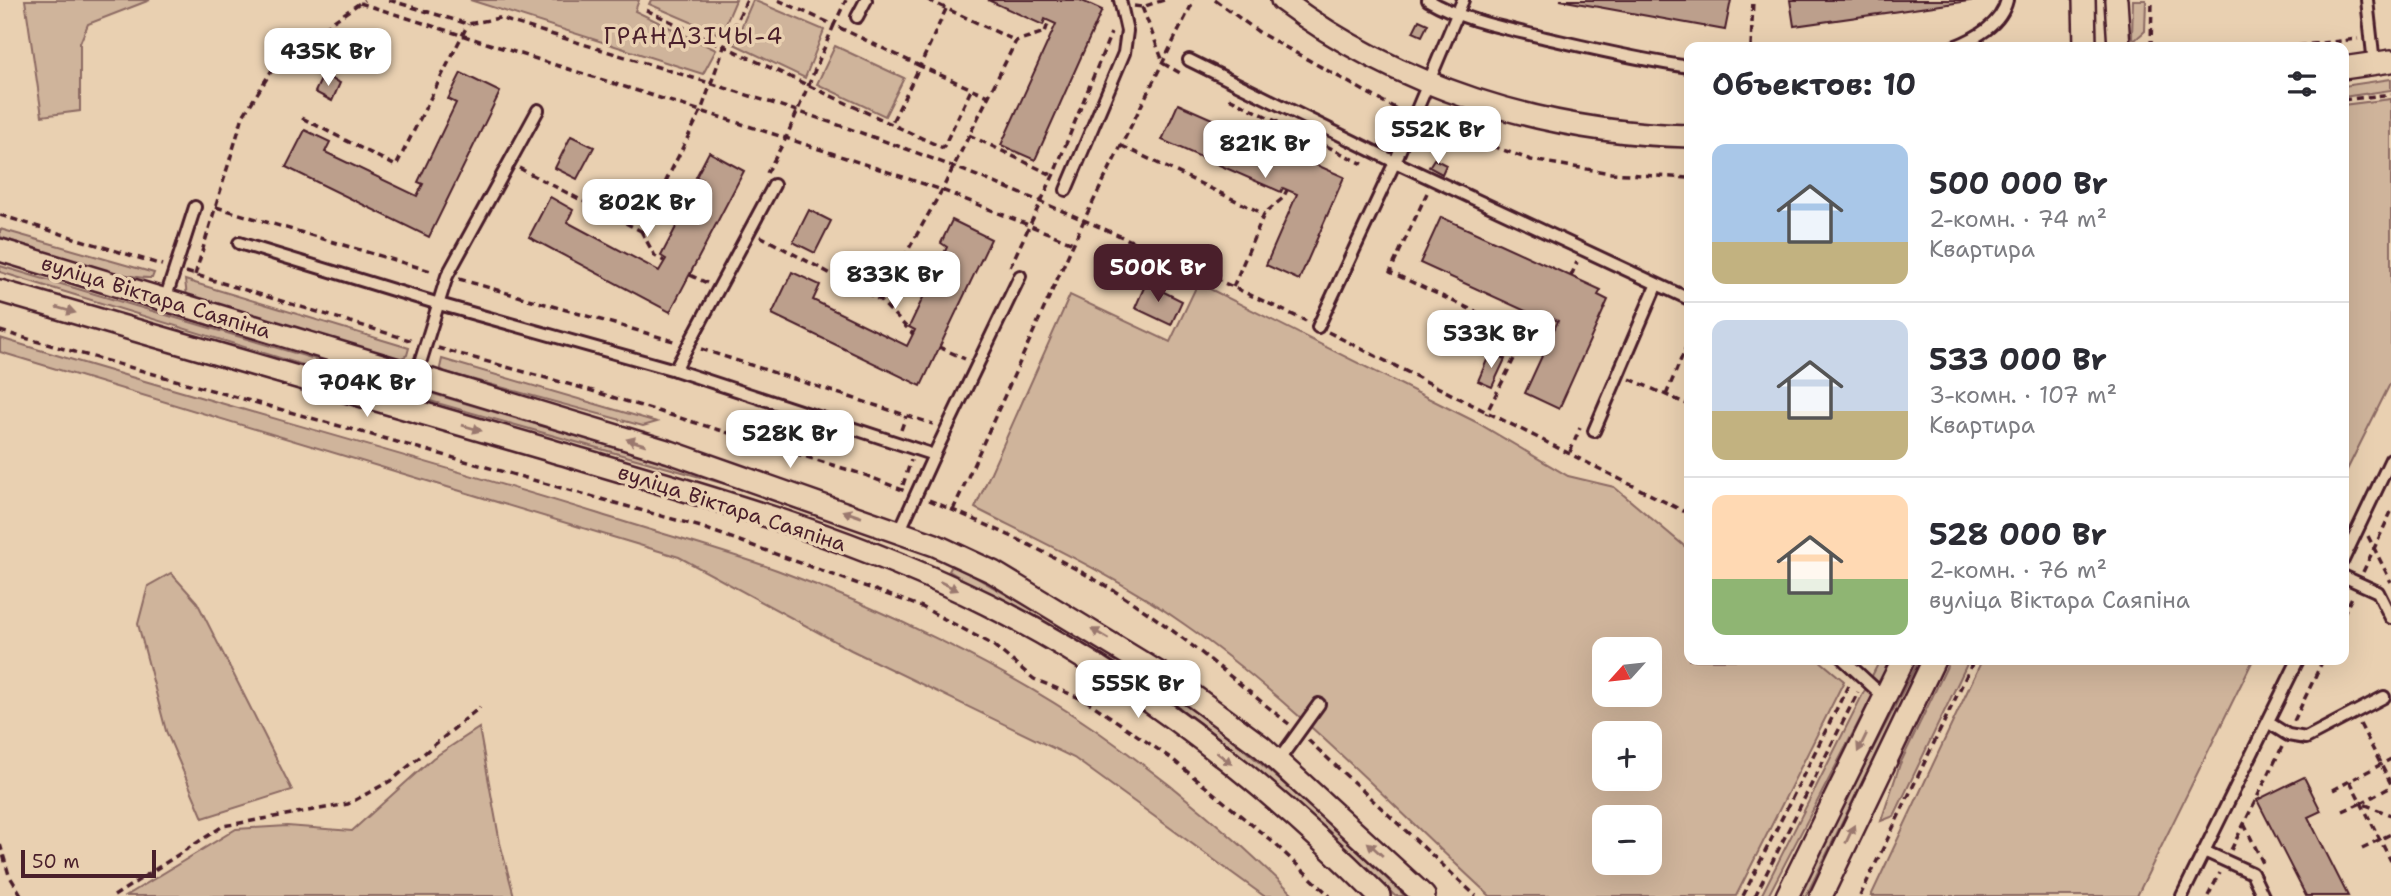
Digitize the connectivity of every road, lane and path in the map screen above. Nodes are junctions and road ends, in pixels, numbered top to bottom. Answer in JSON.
{"nodes":[{"id":1,"x":389,"y":0,"type":"edge"},
{"id":2,"x":747,"y":0,"type":"edge"},
{"id":3,"x":778,"y":0,"type":"edge"},
{"id":4,"x":846,"y":0,"type":"edge"},
{"id":5,"x":866,"y":0,"type":"edge"},
{"id":6,"x":929,"y":0,"type":"edge"},
{"id":7,"x":1164,"y":0,"type":"edge"},
{"id":8,"x":1194,"y":0,"type":"edge"},
{"id":9,"x":1215,"y":0,"type":"edge"},
{"id":10,"x":1282,"y":0,"type":"edge"},
{"id":11,"x":1427,"y":0,"type":"edge"},
{"id":12,"x":1463,"y":0,"type":"edge"},
{"id":13,"x":1753,"y":0,"type":"edge"},
{"id":14,"x":2007,"y":0,"type":"edge"},
{"id":15,"x":2084,"y":0,"type":"edge"},
{"id":16,"x":2116,"y":0,"type":"edge"},
{"id":17,"x":2152,"y":0,"type":"edge"},
{"id":18,"x":2367,"y":0,"type":"edge"},
{"id":19,"x":362,"y":1,"type":"edge"},
{"id":20,"x":1120,"y":2,"type":"edge"},
{"id":21,"x":1142,"y":7,"type":"junction"},
{"id":22,"x":946,"y":9,"type":"junction"},
{"id":23,"x":646,"y":10,"type":"dead end"},
{"id":24,"x":1456,"y":14,"type":"junction"},
{"id":25,"x":857,"y":18,"type":"dead end"},
{"id":26,"x":1048,"y":21,"type":"dead end"},
{"id":27,"x":1111,"y":23,"type":"dead end"},
{"id":28,"x":468,"y":24,"type":"junction"},
{"id":29,"x":834,"y":25,"type":"junction"},
{"id":30,"x":463,"y":33,"type":"junction"},
{"id":31,"x":2371,"y":38,"type":"junction"},
{"id":32,"x":1016,"y":41,"type":"junction"},
{"id":33,"x":1751,"y":42,"type":"edge"},
{"id":34,"x":1967,"y":42,"type":"edge"},
{"id":35,"x":2085,"y":42,"type":"edge"},
{"id":36,"x":2119,"y":42,"type":"edge"},
{"id":37,"x":2151,"y":42,"type":"edge"},
{"id":38,"x":2333,"y":42,"type":"edge"},
{"id":39,"x":724,"y":47,"type":"junction"},
{"id":40,"x":1189,"y":60,"type":"dead end"},
{"id":41,"x":2383,"y":62,"type":"edge"},
{"id":42,"x":1164,"y":64,"type":"junction"},
{"id":43,"x":920,"y":66,"type":"junction"},
{"id":44,"x":1684,"y":66,"type":"edge"},
{"id":45,"x":2349,"y":67,"type":"edge"},
{"id":46,"x":1188,"y":77,"type":"dead end"},
{"id":47,"x":1428,"y":84,"type":"junction"},
{"id":48,"x":709,"y":85,"type":"junction"},
{"id":49,"x":971,"y":90,"type":"junction"},
{"id":50,"x":2391,"y":94,"type":"edge"},
{"id":51,"x":988,"y":96,"type":"junction"},
{"id":52,"x":1225,"y":96,"type":"dead end"},
{"id":53,"x":2349,"y":99,"type":"edge"},
{"id":54,"x":538,"y":110,"type":"dead end"},
{"id":55,"x":701,"y":111,"type":"junction"},
{"id":56,"x":1412,"y":117,"type":"junction"},
{"id":57,"x":302,"y":118,"type":"dead end"},
{"id":58,"x":891,"y":124,"type":"junction"},
{"id":59,"x":969,"y":135,"type":"junction"},
{"id":60,"x":1684,"y":135,"type":"edge"},
{"id":61,"x":1311,"y":139,"type":"junction"},
{"id":62,"x":1122,"y":146,"type":"junction"},
{"id":63,"x":1302,"y":159,"type":"dead end"},
{"id":64,"x":1395,"y":162,"type":"junction"},
{"id":65,"x":511,"y":163,"type":"junction"},
{"id":66,"x":954,"y":167,"type":"junction"},
{"id":67,"x":1053,"y":176,"type":"junction"},
{"id":68,"x":1388,"y":176,"type":"junction"},
{"id":69,"x":1684,"y":178,"type":"edge"},
{"id":70,"x":774,"y":185,"type":"dead end"},
{"id":71,"x":1418,"y":189,"type":"dead end"},
{"id":72,"x":942,"y":190,"type":"junction"},
{"id":73,"x":1066,"y":190,"type":"dead end"},
{"id":74,"x":1287,"y":190,"type":"dead end"},
{"id":75,"x":1041,"y":201,"type":"junction"},
{"id":76,"x":195,"y":207,"type":"dead end"},
{"id":77,"x":216,"y":207,"type":"junction"},
{"id":78,"x":1264,"y":214,"type":"junction"},
{"id":79,"x":0,"y":215,"type":"edge"},
{"id":80,"x":1084,"y":220,"type":"junction"},
{"id":81,"x":1029,"y":226,"type":"junction"},
{"id":82,"x":750,"y":230,"type":"junction"},
{"id":83,"x":641,"y":231,"type":"junction"},
{"id":84,"x":239,"y":243,"type":"dead end"},
{"id":85,"x":1073,"y":243,"type":"junction"},
{"id":86,"x":0,"y":250,"type":"edge"},
{"id":87,"x":1565,"y":256,"type":"dead end"},
{"id":88,"x":664,"y":261,"type":"dead end"},
{"id":89,"x":1577,"y":261,"type":"junction"},
{"id":90,"x":174,"y":268,"type":"junction"},
{"id":91,"x":1590,"y":268,"type":"dead end"},
{"id":92,"x":195,"y":275,"type":"junction"},
{"id":93,"x":690,"y":275,"type":"dead end"},
{"id":94,"x":1006,"y":275,"type":"dead end"},
{"id":95,"x":447,"y":276,"type":"junction"},
{"id":96,"x":1020,"y":276,"type":"dead end"},
{"id":97,"x":1571,"y":276,"type":"dead end"},
{"id":98,"x":707,"y":283,"type":"dead end"},
{"id":99,"x":1656,"y":286,"type":"junction"},
{"id":100,"x":1233,"y":287,"type":"junction"},
{"id":101,"x":0,"y":291,"type":"edge"},
{"id":102,"x":1684,"y":297,"type":"edge"},
{"id":103,"x":165,"y":300,"type":"junction"},
{"id":104,"x":880,"y":300,"type":"junction"},
{"id":105,"x":439,"y":304,"type":"junction"},
{"id":106,"x":1552,"y":318,"type":"dead end"},
{"id":107,"x":1318,"y":327,"type":"junction"},
{"id":108,"x":0,"y":331,"type":"edge"},
{"id":109,"x":913,"y":334,"type":"dead end"},
{"id":110,"x":1526,"y":335,"type":"junction"},
{"id":111,"x":425,"y":344,"type":"junction"},
{"id":112,"x":939,"y":347,"type":"dead end"},
{"id":113,"x":971,"y":347,"type":"dead end"},
{"id":114,"x":1684,"y":352,"type":"edge"},
{"id":115,"x":965,"y":359,"type":"junction"},
{"id":116,"x":675,"y":370,"type":"junction"},
{"id":117,"x":960,"y":370,"type":"dead end"},
{"id":118,"x":1619,"y":375,"type":"junction"},
{"id":119,"x":416,"y":376,"type":"junction"},
{"id":120,"x":1666,"y":395,"type":"junction"},
{"id":121,"x":1684,"y":403,"type":"edge"},
{"id":122,"x":939,"y":414,"type":"dead end"},
{"id":123,"x":1486,"y":414,"type":"junction"},
{"id":124,"x":934,"y":425,"type":"dead end"},
{"id":125,"x":1581,"y":428,"type":"dead end"},
{"id":126,"x":1594,"y":431,"type":"dead end"},
{"id":127,"x":1570,"y":452,"type":"junction"},
{"id":128,"x":934,"y":455,"type":"junction"},
{"id":129,"x":2391,"y":459,"type":"edge"},
{"id":130,"x":953,"y":510,"type":"dead end"},
{"id":131,"x":1684,"y":511,"type":"edge"},
{"id":132,"x":2391,"y":512,"type":"edge"},
{"id":133,"x":2361,"y":523,"type":"junction"},
{"id":134,"x":900,"y":530,"type":"junction"},
{"id":135,"x":2349,"y":548,"type":"edge"},
{"id":136,"x":2375,"y":548,"type":"junction"},
{"id":137,"x":886,"y":558,"type":"junction"},
{"id":138,"x":2349,"y":579,"type":"edge"},
{"id":139,"x":2391,"y":582,"type":"edge"},
{"id":140,"x":2358,"y":583,"type":"junction"},
{"id":141,"x":2349,"y":602,"type":"edge"},
{"id":142,"x":2391,"y":618,"type":"edge"},
{"id":143,"x":1850,"y":665,"type":"edge"},
{"id":144,"x":1901,"y":665,"type":"edge"},
{"id":145,"x":1932,"y":665,"type":"edge"},
{"id":146,"x":1972,"y":665,"type":"edge"},
{"id":147,"x":2296,"y":665,"type":"edge"},
{"id":148,"x":2321,"y":665,"type":"edge"},
{"id":149,"x":1856,"y":670,"type":"junction"},
{"id":150,"x":1865,"y":678,"type":"junction"},
{"id":151,"x":2384,"y":696,"type":"dead end"},
{"id":152,"x":1885,"y":697,"type":"junction"},
{"id":153,"x":1319,"y":704,"type":"dead end"},
{"id":154,"x":480,"y":707,"type":"dead end"},
{"id":155,"x":2355,"y":712,"type":"junction"},
{"id":156,"x":2269,"y":723,"type":"junction"},
{"id":157,"x":2288,"y":735,"type":"junction"},
{"id":158,"x":2391,"y":759,"type":"edge"},
{"id":159,"x":1278,"y":761,"type":"junction"},
{"id":160,"x":2381,"y":764,"type":"junction"},
{"id":161,"x":2350,"y":781,"type":"junction"},
{"id":162,"x":2391,"y":786,"type":"edge"},
{"id":163,"x":2333,"y":790,"type":"dead end"},
{"id":164,"x":2361,"y":803,"type":"junction"},
{"id":165,"x":2343,"y":811,"type":"dead end"},
{"id":166,"x":2391,"y":815,"type":"edge"},
{"id":167,"x":2244,"y":824,"type":"junction"},
{"id":168,"x":2391,"y":834,"type":"edge"},
{"id":169,"x":2380,"y":839,"type":"junction"},
{"id":170,"x":0,"y":844,"type":"edge"},
{"id":171,"x":2362,"y":849,"type":"dead end"},
{"id":172,"x":2204,"y":851,"type":"junction"},
{"id":173,"x":2226,"y":861,"type":"junction"},
{"id":174,"x":2391,"y":861,"type":"edge"},
{"id":175,"x":2267,"y":872,"type":"dead end"},
{"id":176,"x":22,"y":896,"type":"edge"},
{"id":177,"x":114,"y":896,"type":"edge"},
{"id":178,"x":1330,"y":896,"type":"edge"},
{"id":179,"x":1379,"y":896,"type":"edge"},
{"id":180,"x":1424,"y":896,"type":"edge"},
{"id":181,"x":1742,"y":896,"type":"edge"},
{"id":182,"x":1755,"y":896,"type":"edge"},
{"id":183,"x":1787,"y":896,"type":"edge"},
{"id":184,"x":1821,"y":896,"type":"edge"},
{"id":185,"x":1860,"y":896,"type":"edge"},
{"id":186,"x":2182,"y":896,"type":"edge"},
{"id":187,"x":2208,"y":896,"type":"edge"},
{"id":188,"x":2263,"y":896,"type":"edge"}],
"edges":[{"from":1,"to":28,"type":"path"},
{"from":2,"to":39,"type":"path"},
{"from":3,"to":29,"type":"path"},
{"from":4,"to":29,"type":"path"},
{"from":5,"to":25,"type":"lane"},
{"from":6,"to":22,"type":"path"},
{"from":7,"to":21,"type":"path"},
{"from":8,"to":42,"type":"path"},
{"from":9,"to":56,"type":"path"},
{"from":10,"to":47,"type":"street"},
{"from":11,"to":24,"type":"lane"},
{"from":12,"to":24,"type":"lane"},
{"from":13,"to":33,"type":"path"},
{"from":14,"to":34,"type":"lane"},
{"from":15,"to":35,"type":"street"},
{"from":16,"to":36,"type":"street"},
{"from":17,"to":37,"type":"path"},
{"from":18,"to":31,"type":"lane"},
{"from":19,"to":30,"type":"path"},
{"from":19,"to":77,"type":"path"},
{"from":20,"to":21,"type":"path"},
{"from":20,"to":73,"type":"lane"},
{"from":21,"to":42,"type":"path"},
{"from":22,"to":32,"type":"path"},
{"from":22,"to":43,"type":"path"},
{"from":23,"to":39,"type":"path"},
{"from":24,"to":44,"type":"lane"},
{"from":24,"to":47,"type":"lane"},
{"from":26,"to":32,"type":"path"},
{"from":27,"to":67,"type":"path"},
{"from":28,"to":30,"type":"path"},
{"from":28,"to":48,"type":"path"},
{"from":29,"to":43,"type":"path"},
{"from":30,"to":55,"type":"path"},
{"from":30,"to":57,"type":"path"},
{"from":31,"to":38,"type":"path"},
{"from":31,"to":41,"type":"lane"},
{"from":32,"to":51,"type":"path"},
{"from":39,"to":48,"type":"path"},
{"from":39,"to":58,"type":"path"},
{"from":40,"to":64,"type":"lane"},
{"from":41,"to":45,"type":"street"},
{"from":42,"to":46,"type":"path"},
{"from":42,"to":62,"type":"path"},
{"from":43,"to":49,"type":"path"},
{"from":43,"to":58,"type":"path"},
{"from":47,"to":56,"type":"lane"},
{"from":47,"to":60,"type":"street"},
{"from":48,"to":55,"type":"path"},
{"from":48,"to":66,"type":"path"},
{"from":49,"to":51,"type":"path"},
{"from":49,"to":58,"type":"path"},
{"from":50,"to":53,"type":"path"},
{"from":51,"to":59,"type":"path"},
{"from":52,"to":61,"type":"path"},
{"from":54,"to":65,"type":"lane"},
{"from":55,"to":72,"type":"path"},
{"from":55,"to":83,"type":"path"},
{"from":56,"to":64,"type":"lane"},
{"from":56,"to":69,"type":"path"},
{"from":59,"to":66,"type":"path"},
{"from":59,"to":67,"type":"path"},
{"from":61,"to":63,"type":"path"},
{"from":61,"to":68,"type":"path"},
{"from":62,"to":78,"type":"path"},
{"from":62,"to":80,"type":"path"},
{"from":64,"to":68,"type":"lane"},
{"from":64,"to":99,"type":"lane"},
{"from":65,"to":83,"type":"path"},
{"from":65,"to":95,"type":"lane"},
{"from":66,"to":72,"type":"path"},
{"from":66,"to":75,"type":"path"},
{"from":67,"to":75,"type":"path"},
{"from":68,"to":107,"type":"lane"},
{"from":70,"to":82,"type":"lane"},
{"from":71,"to":110,"type":"path"},
{"from":72,"to":81,"type":"path"},
{"from":72,"to":104,"type":"path"},
{"from":74,"to":78,"type":"path"},
{"from":75,"to":80,"type":"path"},
{"from":75,"to":81,"type":"path"},
{"from":76,"to":90,"type":"lane"},
{"from":77,"to":92,"type":"path"},
{"from":77,"to":95,"type":"path"},
{"from":78,"to":100,"type":"path"},
{"from":79,"to":90,"type":"path"},
{"from":80,"to":85,"type":"path"},
{"from":80,"to":100,"type":"path"},
{"from":81,"to":85,"type":"path"},
{"from":81,"to":94,"type":"path"},
{"from":82,"to":104,"type":"path"},
{"from":82,"to":116,"type":"lane"},
{"from":83,"to":88,"type":"path"},
{"from":84,"to":105,"type":"lane"},
{"from":85,"to":130,"type":"path"},
{"from":86,"to":103,"type":"street","name":"вуліца Віктара Саяпіна"},
{"from":87,"to":89,"type":"path"},
{"from":89,"to":91,"type":"path"},
{"from":89,"to":97,"type":"path"},
{"from":90,"to":92,"type":"path"},
{"from":90,"to":103,"type":"lane"},
{"from":92,"to":111,"type":"path"},
{"from":93,"to":98,"type":"path"},
{"from":95,"to":105,"type":"lane"},
{"from":96,"to":128,"type":"lane"},
{"from":99,"to":102,"type":"lane"},
{"from":99,"to":118,"type":"lane"},
{"from":100,"to":107,"type":"path"},
{"from":101,"to":137,"type":"street","name":"вуліца Віктара Саяпіна","one_way":true},
{"from":103,"to":119,"type":"street","name":"вуліца Віктара Саяпіна"},
{"from":104,"to":109,"type":"path"},
{"from":105,"to":111,"type":"lane"},
{"from":105,"to":116,"type":"lane"},
{"from":106,"to":110,"type":"path"},
{"from":107,"to":123,"type":"path"},
{"from":108,"to":178,"type":"path"},
{"from":110,"to":123,"type":"path"},
{"from":111,"to":119,"type":"lane"},
{"from":112,"to":115,"type":"path"},
{"from":113,"to":115,"type":"path"},
{"from":114,"to":120,"type":"path"},
{"from":115,"to":117,"type":"path"},
{"from":116,"to":128,"type":"lane"},
{"from":118,"to":120,"type":"path"},
{"from":118,"to":126,"type":"lane"},
{"from":134,"to":119,"type":"street","name":"вуліца Віктара Саяпіна","one_way":true},
{"from":120,"to":121,"type":"path"},
{"from":122,"to":124,"type":"path"},
{"from":123,"to":127,"type":"path"},
{"from":125,"to":127,"type":"path"},
{"from":127,"to":131,"type":"path"},
{"from":128,"to":134,"type":"lane"},
{"from":129,"to":133,"type":"lane"},
{"from":132,"to":136,"type":"path"},
{"from":133,"to":135,"type":"lane"},
{"from":133,"to":136,"type":"path"},
{"from":134,"to":137,"type":"street"},
{"from":159,"to":134,"type":"street","name":"вуліца Віктара Саяпіна","one_way":true},
{"from":136,"to":139,"type":"path"},
{"from":136,"to":140,"type":"path"},
{"from":137,"to":179,"type":"street","name":"вуліца Віктара Саяпіна","one_way":true},
{"from":138,"to":140,"type":"lane"},
{"from":140,"to":141,"type":"path"},
{"from":140,"to":142,"type":"lane"},
{"from":143,"to":149,"type":"lane"},
{"from":144,"to":152,"type":"street"},
{"from":184,"to":145,"type":"street","one_way":true},
{"from":146,"to":185,"type":"path"},
{"from":147,"to":156,"type":"lane"},
{"from":148,"to":157,"type":"path"},
{"from":149,"to":150,"type":"lane"},
{"from":149,"to":181,"type":"path"},
{"from":150,"to":152,"type":"lane"},
{"from":150,"to":182,"type":"path"},
{"from":151,"to":155,"type":"lane"},
{"from":152,"to":183,"type":"street","one_way":true},
{"from":153,"to":159,"type":"lane"},
{"from":154,"to":177,"type":"path"},
{"from":155,"to":157,"type":"lane"},
{"from":155,"to":160,"type":"path"},
{"from":156,"to":157,"type":"lane"},
{"from":156,"to":172,"type":"lane"},
{"from":157,"to":167,"type":"path"},
{"from":158,"to":160,"type":"path"},
{"from":180,"to":159,"type":"street","name":"вуліца Віктара Саяпіна","one_way":true},
{"from":160,"to":161,"type":"path"},
{"from":160,"to":162,"type":"path"},
{"from":161,"to":163,"type":"path"},
{"from":161,"to":164,"type":"path"},
{"from":162,"to":164,"type":"path"},
{"from":164,"to":165,"type":"path"},
{"from":164,"to":166,"type":"path"},
{"from":164,"to":169,"type":"path"},
{"from":167,"to":173,"type":"path"},
{"from":167,"to":175,"type":"path"},
{"from":168,"to":169,"type":"path"},
{"from":169,"to":171,"type":"path"},
{"from":169,"to":174,"type":"path"},
{"from":170,"to":176,"type":"path"},
{"from":172,"to":173,"type":"lane"},
{"from":172,"to":186,"type":"lane"},
{"from":173,"to":187,"type":"path"},
{"from":173,"to":188,"type":"lane"}]}
